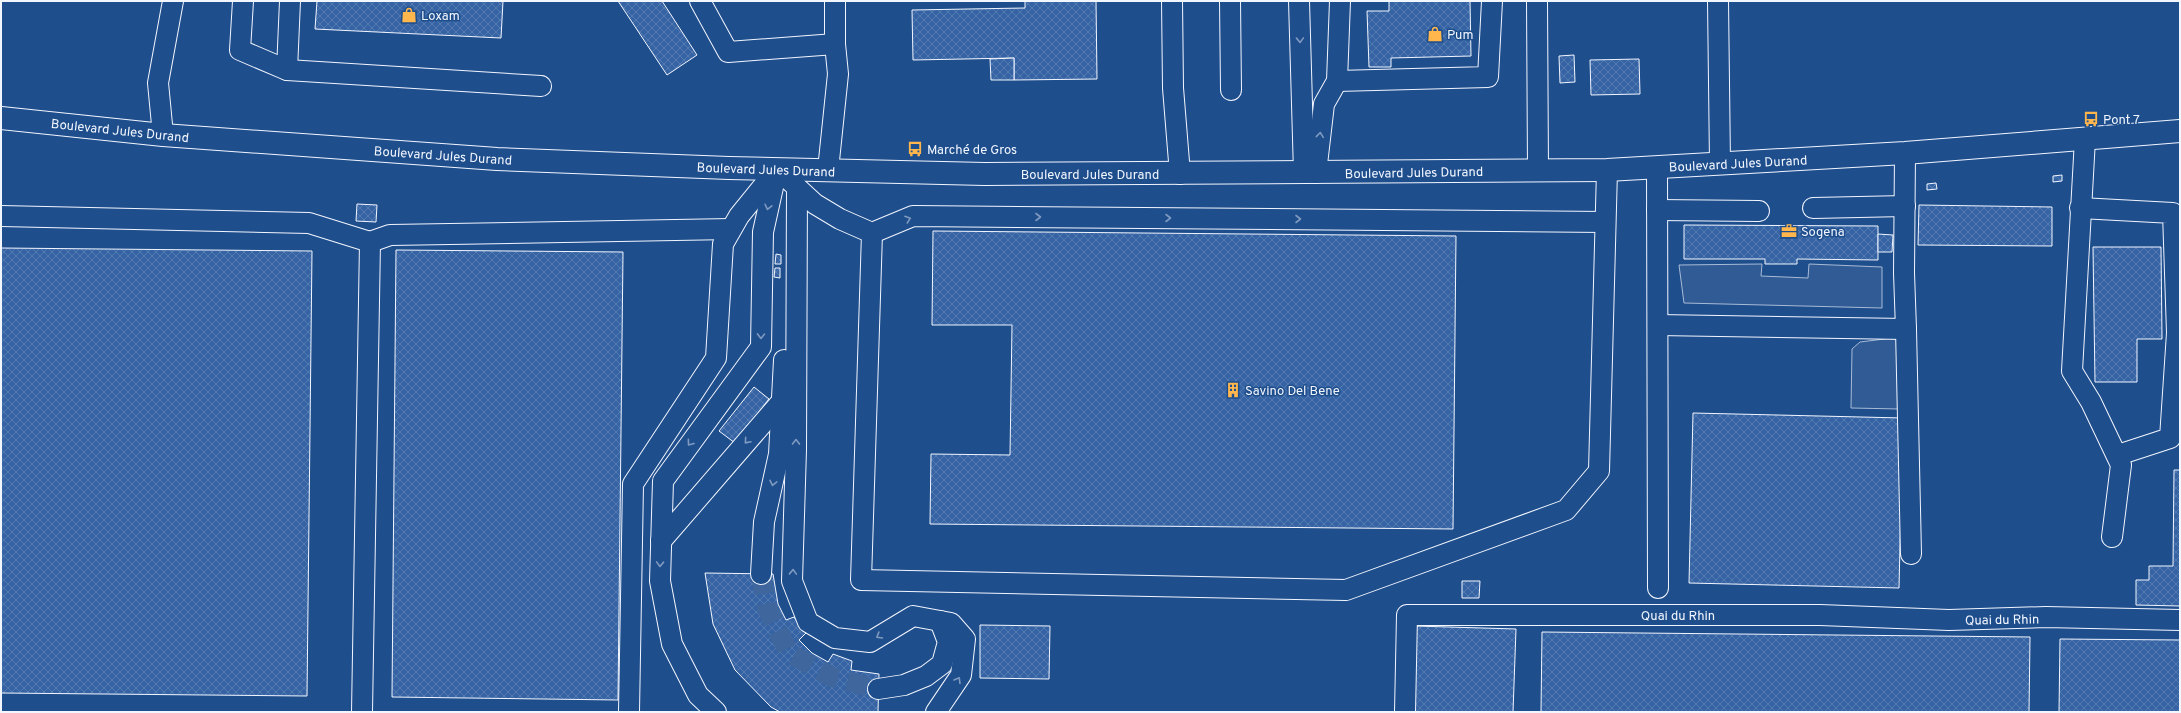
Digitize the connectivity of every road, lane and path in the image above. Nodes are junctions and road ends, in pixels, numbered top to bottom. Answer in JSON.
{"nodes":[{"id":1,"x":173,"y":1,"type":"edge"},
{"id":2,"x":243,"y":1,"type":"edge"},
{"id":3,"x":290,"y":1,"type":"edge"},
{"id":4,"x":700,"y":1,"type":"edge"},
{"id":5,"x":835,"y":1,"type":"edge"},
{"id":6,"x":1172,"y":1,"type":"edge"},
{"id":7,"x":1230,"y":1,"type":"edge"},
{"id":8,"x":1299,"y":1,"type":"edge"},
{"id":9,"x":1340,"y":1,"type":"edge"},
{"id":10,"x":1492,"y":1,"type":"edge"},
{"id":11,"x":1537,"y":1,"type":"edge"},
{"id":12,"x":1718,"y":1,"type":"edge"},
{"id":13,"x":835,"y":44,"type":"junction"},
{"id":14,"x":287,"y":70,"type":"junction"},
{"id":15,"x":1337,"y":81,"type":"junction"},
{"id":16,"x":542,"y":86,"type":"dead end"},
{"id":17,"x":1231,"y":90,"type":"dead end"},
{"id":18,"x":1,"y":118,"type":"edge"},
{"id":19,"x":2180,"y":132,"type":"edge"},
{"id":20,"x":163,"y":135,"type":"junction"},
{"id":21,"x":2085,"y":139,"type":"junction"},
{"id":22,"x":1905,"y":153,"type":"junction"},
{"id":23,"x":1720,"y":164,"type":"junction"},
{"id":24,"x":1657,"y":167,"type":"junction"},
{"id":25,"x":828,"y":170,"type":"junction"},
{"id":26,"x":1538,"y":170,"type":"junction"},
{"id":27,"x":1607,"y":170,"type":"junction"},
{"id":28,"x":1180,"y":174,"type":"junction"},
{"id":29,"x":1310,"y":174,"type":"junction"},
{"id":30,"x":787,"y":178,"type":"junction"},
{"id":31,"x":1905,"y":206,"type":"junction"},
{"id":32,"x":1813,"y":208,"type":"dead end"},
{"id":33,"x":2080,"y":208,"type":"junction"},
{"id":34,"x":1657,"y":210,"type":"junction"},
{"id":35,"x":1760,"y":211,"type":"dead end"},
{"id":36,"x":2177,"y":211,"type":"edge"},
{"id":37,"x":1,"y":216,"type":"edge"},
{"id":38,"x":1605,"y":222,"type":"junction"},
{"id":39,"x":731,"y":230,"type":"junction"},
{"id":40,"x":872,"y":232,"type":"junction"},
{"id":41,"x":370,"y":242,"type":"junction"},
{"id":42,"x":1658,"y":325,"type":"junction"},
{"id":43,"x":1906,"y":329,"type":"junction"},
{"id":44,"x":782,"y":401,"type":"junction"},
{"id":45,"x":2118,"y":455,"type":"junction"},
{"id":46,"x":2112,"y":537,"type":"dead end"},
{"id":47,"x":661,"y":541,"type":"junction"},
{"id":48,"x":1911,"y":554,"type":"dead end"},
{"id":49,"x":761,"y":574,"type":"tunnel mouth"},
{"id":50,"x":1658,"y":588,"type":"dead end"},
{"id":51,"x":2180,"y":620,"type":"edge"},
{"id":52,"x":940,"y":621,"type":"junction"},
{"id":53,"x":878,"y":689,"type":"tunnel mouth"},
{"id":54,"x":362,"y":712,"type":"edge"},
{"id":55,"x":629,"y":712,"type":"edge"},
{"id":56,"x":716,"y":712,"type":"edge"},
{"id":57,"x":936,"y":712,"type":"edge"},
{"id":58,"x":1405,"y":712,"type":"edge"}],
"edges":[{"from":1,"to":20,"type":"street"},
{"from":2,"to":14,"type":"street"},
{"from":3,"to":14,"type":"street"},
{"from":4,"to":13,"type":"street"},
{"from":5,"to":13,"type":"street"},
{"from":6,"to":28,"type":"street"},
{"from":7,"to":17,"type":"street"},
{"from":8,"to":29,"type":"street","one_way":true},
{"from":9,"to":15,"type":"street"},
{"from":10,"to":15,"type":"street"},
{"from":11,"to":26,"type":"street"},
{"from":12,"to":23,"type":"street"},
{"from":13,"to":25,"type":"street"},
{"from":14,"to":16,"type":"street"},
{"from":29,"to":15,"type":"street","one_way":true},
{"from":18,"to":20,"type":"main road","name":"Boulevard Jules Durand"},
{"from":19,"to":21,"type":"main road","name":"Boulevard Jules Durand"},
{"from":20,"to":30,"type":"main road","name":"Boulevard Jules Durand"},
{"from":21,"to":22,"type":"main road","name":"Boulevard Jules Durand"},
{"from":21,"to":33,"type":"street"},
{"from":22,"to":23,"type":"main road","name":"Boulevard Jules Durand"},
{"from":22,"to":31,"type":"street"},
{"from":23,"to":24,"type":"main road","name":"Boulevard Jules Durand"},
{"from":24,"to":27,"type":"main road","name":"Boulevard Jules Durand"},
{"from":24,"to":34,"type":"street"},
{"from":25,"to":28,"type":"main road","name":"Boulevard Jules Durand"},
{"from":25,"to":30,"type":"main road","name":"Boulevard Jules Durand"},
{"from":26,"to":27,"type":"main road","name":"Boulevard Jules Durand"},
{"from":26,"to":29,"type":"main road","name":"Boulevard Jules Durand"},
{"from":27,"to":38,"type":"street"},
{"from":28,"to":29,"type":"main road","name":"Boulevard Jules Durand"},
{"from":30,"to":39,"type":"street"},
{"from":30,"to":40,"type":"street"},
{"from":30,"to":44,"type":"street"},
{"from":30,"to":47,"type":"street","one_way":true},
{"from":52,"to":30,"type":"street","one_way":true},
{"from":31,"to":32,"type":"street"},
{"from":31,"to":43,"type":"street"},
{"from":33,"to":36,"type":"street"},
{"from":33,"to":45,"type":"street"},
{"from":34,"to":35,"type":"street"},
{"from":34,"to":42,"type":"street"},
{"from":36,"to":45,"type":"street"},
{"from":37,"to":41,"type":"street"},
{"from":40,"to":38,"type":"street","one_way":true},
{"from":38,"to":40,"type":"street"},
{"from":39,"to":41,"type":"street"},
{"from":39,"to":55,"type":"street"},
{"from":41,"to":54,"type":"street"},
{"from":42,"to":43,"type":"street"},
{"from":42,"to":50,"type":"street"},
{"from":43,"to":48,"type":"street"},
{"from":44,"to":47,"type":"street","one_way":true},
{"from":44,"to":49,"type":"street","one_way":true},
{"from":45,"to":46,"type":"street"},
{"from":47,"to":56,"type":"street","one_way":true},
{"from":51,"to":58,"type":"street","name":"Quai du Rhin"},
{"from":52,"to":53,"type":"street"},
{"from":57,"to":52,"type":"street","one_way":true}]}
